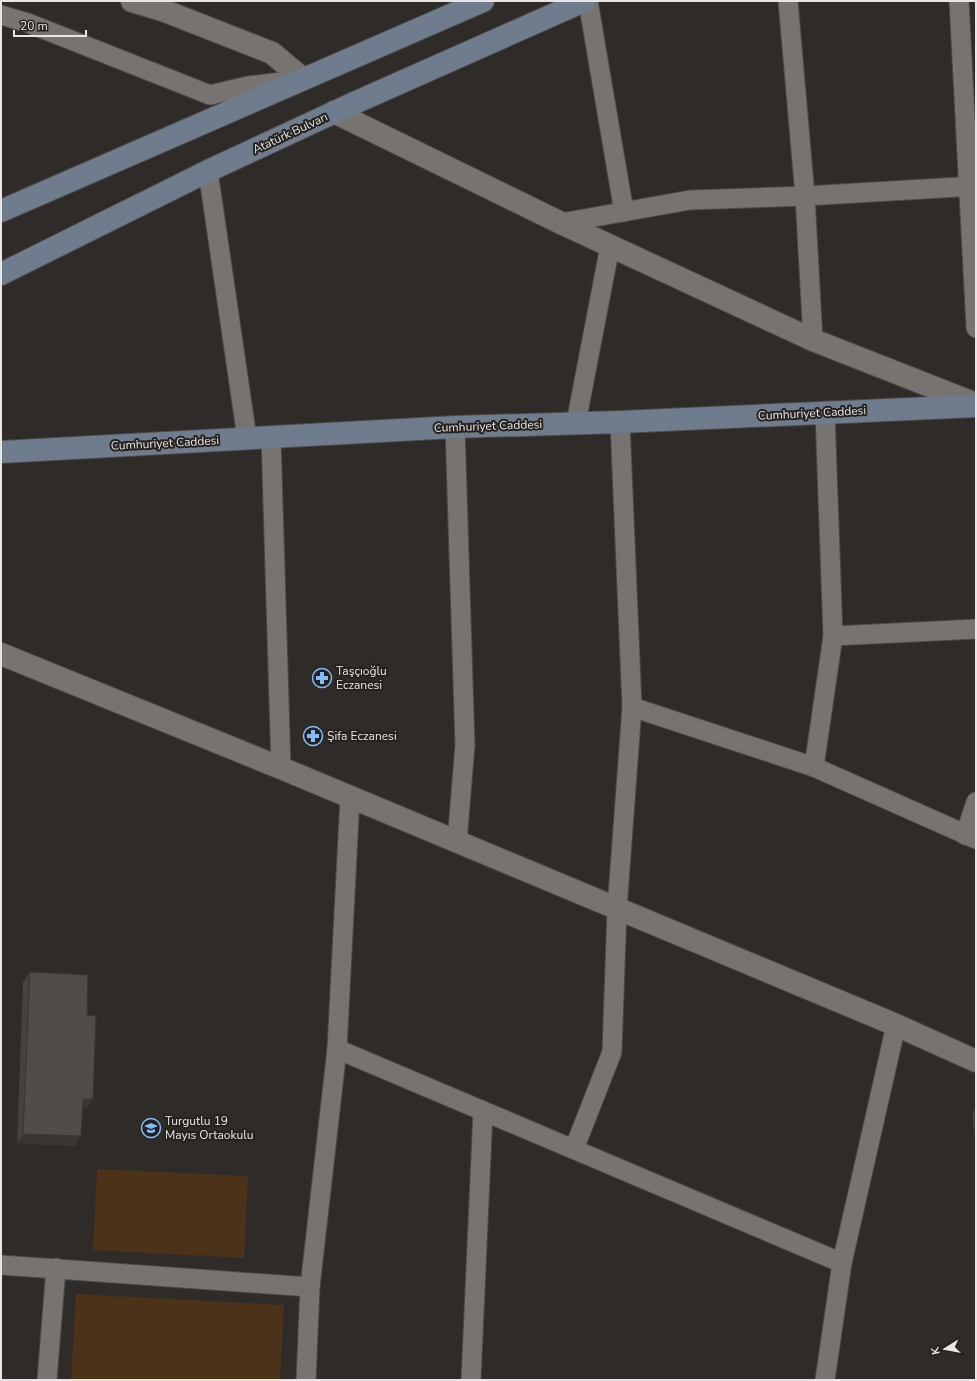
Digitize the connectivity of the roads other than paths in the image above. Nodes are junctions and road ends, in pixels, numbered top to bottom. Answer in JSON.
{"nodes":[{"id":1,"x":132,"y":1,"type":"edge"},
{"id":2,"x":484,"y":1,"type":"edge"},
{"id":3,"x":584,"y":1,"type":"edge"},
{"id":4,"x":588,"y":1,"type":"edge"},
{"id":5,"x":788,"y":1,"type":"edge"},
{"id":6,"x":959,"y":1,"type":"edge"},
{"id":7,"x":1,"y":15,"type":"edge"},
{"id":8,"x":302,"y":79,"type":"junction"},
{"id":9,"x":334,"y":112,"type":"junction"},
{"id":10,"x":208,"y":171,"type":"junction"},
{"id":11,"x":973,"y":186,"type":"edge"},
{"id":12,"x":805,"y":196,"type":"junction"},
{"id":13,"x":1,"y":211,"type":"edge"},
{"id":14,"x":624,"y":212,"type":"junction"},
{"id":15,"x":561,"y":223,"type":"junction"},
{"id":16,"x":610,"y":246,"type":"junction"},
{"id":17,"x":1,"y":274,"type":"edge"},
{"id":18,"x":976,"y":328,"type":"edge"},
{"id":19,"x":814,"y":340,"type":"junction"},
{"id":20,"x":976,"y":405,"type":"edge"},
{"id":21,"x":825,"y":413,"type":"junction"},
{"id":22,"x":620,"y":422,"type":"junction"},
{"id":23,"x":576,"y":423,"type":"junction"},
{"id":24,"x":456,"y":427,"type":"junction"},
{"id":25,"x":271,"y":437,"type":"junction"},
{"id":26,"x":247,"y":438,"type":"junction"},
{"id":27,"x":1,"y":452,"type":"edge"},
{"id":28,"x":976,"y":629,"type":"edge"},
{"id":29,"x":833,"y":636,"type":"junction"},
{"id":30,"x":1,"y":654,"type":"edge"},
{"id":31,"x":632,"y":707,"type":"junction"},
{"id":32,"x":814,"y":767,"type":"junction"},
{"id":33,"x":281,"y":768,"type":"junction"},
{"id":34,"x":350,"y":797,"type":"junction"},
{"id":35,"x":976,"y":802,"type":"edge"},
{"id":36,"x":970,"y":837,"type":"edge"},
{"id":37,"x":457,"y":842,"type":"junction"},
{"id":38,"x":618,"y":909,"type":"junction"},
{"id":39,"x":896,"y":1025,"type":"junction"},
{"id":40,"x":337,"y":1049,"type":"junction"},
{"id":41,"x":976,"y":1061,"type":"edge"},
{"id":42,"x":483,"y":1111,"type":"junction"},
{"id":43,"x":574,"y":1149,"type":"junction"},
{"id":44,"x":842,"y":1263,"type":"junction"},
{"id":45,"x":1,"y":1265,"type":"edge"},
{"id":46,"x":56,"y":1268,"type":"junction"},
{"id":47,"x":310,"y":1287,"type":"junction"},
{"id":48,"x":47,"y":1380,"type":"edge"},
{"id":49,"x":306,"y":1380,"type":"edge"},
{"id":50,"x":471,"y":1380,"type":"edge"},
{"id":51,"x":825,"y":1380,"type":"edge"}],
"edges":[{"from":1,"to":8,"type":"street"},
{"from":2,"to":8,"type":"main road"},
{"from":3,"to":9,"type":"main road","name":"Atatürk Bulvarı"},
{"from":4,"to":14,"type":"street"},
{"from":5,"to":12,"type":"street"},
{"from":6,"to":11,"type":"street"},
{"from":7,"to":8,"type":"street"},
{"from":8,"to":13,"type":"main road"},
{"from":9,"to":10,"type":"main road","name":"Atatürk Bulvarı"},
{"from":9,"to":15,"type":"street"},
{"from":10,"to":17,"type":"main road","name":"Atatürk Bulvarı"},
{"from":10,"to":26,"type":"street"},
{"from":11,"to":12,"type":"street"},
{"from":11,"to":18,"type":"street"},
{"from":12,"to":14,"type":"street"},
{"from":12,"to":19,"type":"street"},
{"from":14,"to":15,"type":"street"},
{"from":15,"to":16,"type":"street"},
{"from":16,"to":19,"type":"street"},
{"from":16,"to":23,"type":"street"},
{"from":19,"to":20,"type":"street"},
{"from":20,"to":21,"type":"main road","name":"Cumhuriyet Caddesi"},
{"from":21,"to":22,"type":"main road","name":"Cumhuriyet Caddesi"},
{"from":21,"to":29,"type":"street"},
{"from":22,"to":23,"type":"main road","name":"Cumhuriyet Caddesi"},
{"from":22,"to":31,"type":"street"},
{"from":23,"to":24,"type":"main road","name":"Cumhuriyet Caddesi"},
{"from":24,"to":25,"type":"main road","name":"Cumhuriyet Caddesi"},
{"from":24,"to":37,"type":"street"},
{"from":25,"to":26,"type":"main road","name":"Cumhuriyet Caddesi"},
{"from":25,"to":33,"type":"street"},
{"from":26,"to":27,"type":"main road","name":"Cumhuriyet Caddesi"},
{"from":28,"to":29,"type":"street"},
{"from":29,"to":32,"type":"street"},
{"from":30,"to":33,"type":"street"},
{"from":31,"to":32,"type":"street"},
{"from":31,"to":38,"type":"street"},
{"from":32,"to":36,"type":"street"},
{"from":33,"to":34,"type":"street"},
{"from":34,"to":37,"type":"street"},
{"from":34,"to":40,"type":"street"},
{"from":35,"to":36,"type":"street"},
{"from":37,"to":38,"type":"street"},
{"from":38,"to":39,"type":"street"},
{"from":38,"to":43,"type":"street"},
{"from":39,"to":41,"type":"street"},
{"from":39,"to":44,"type":"street"},
{"from":40,"to":42,"type":"street"},
{"from":40,"to":47,"type":"street"},
{"from":42,"to":43,"type":"street"},
{"from":42,"to":50,"type":"street"},
{"from":43,"to":44,"type":"street"},
{"from":44,"to":51,"type":"street"},
{"from":45,"to":46,"type":"street"},
{"from":46,"to":47,"type":"street"},
{"from":46,"to":48,"type":"street"},
{"from":47,"to":49,"type":"street"}]}
